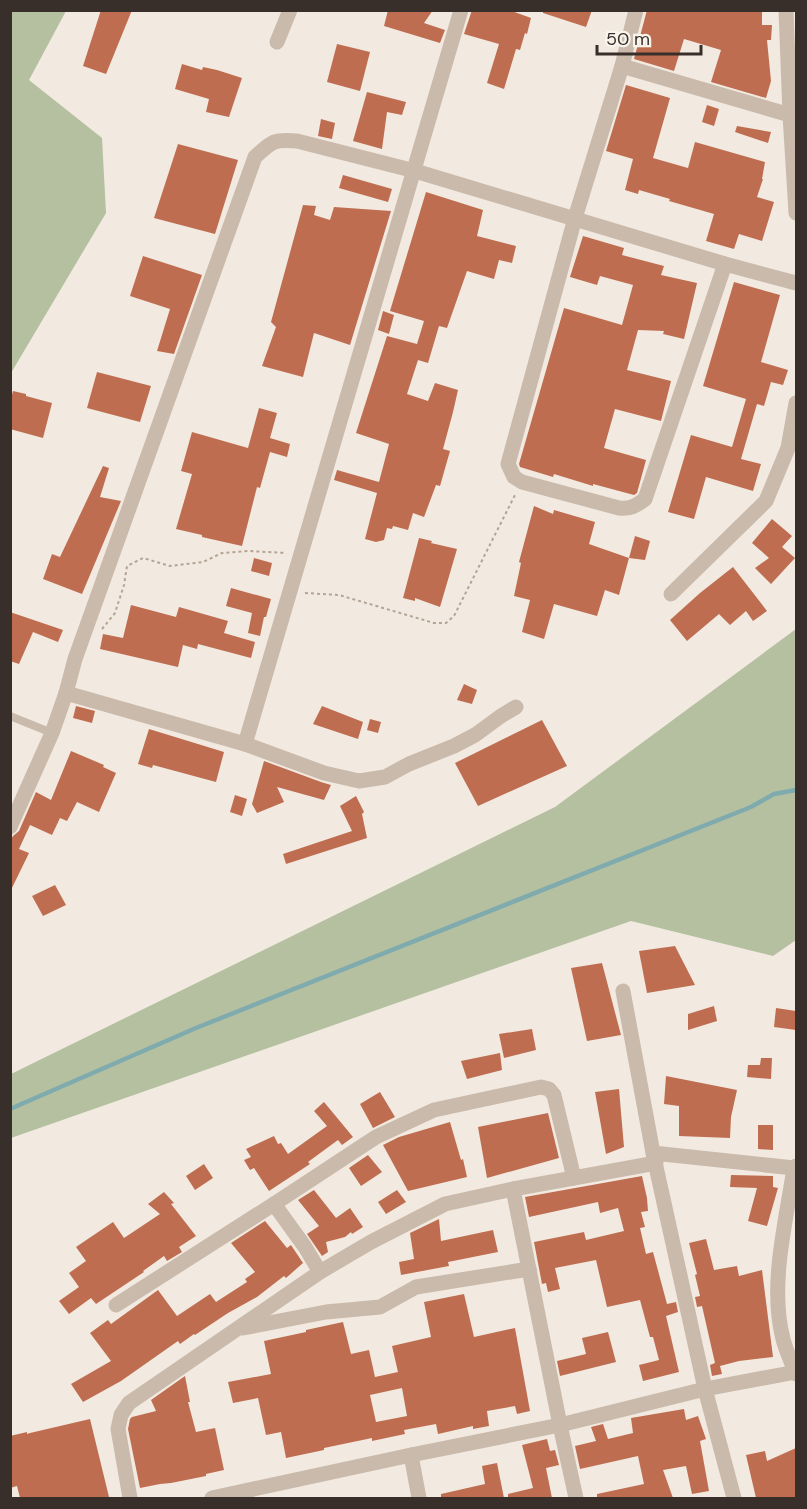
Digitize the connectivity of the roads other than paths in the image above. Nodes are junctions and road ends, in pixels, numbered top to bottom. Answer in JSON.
{"nodes":[{"id":1,"x":290,"y":10,"type":"edge"},
{"id":2,"x":461,"y":10,"type":"edge"},
{"id":3,"x":636,"y":10,"type":"edge"},
{"id":4,"x":786,"y":10,"type":"edge"},
{"id":5,"x":278,"y":42,"type":"dead end"},
{"id":6,"x":622,"y":66,"type":"junction"},
{"id":7,"x":790,"y":115,"type":"junction"},
{"id":8,"x":415,"y":171,"type":"junction"},
{"id":9,"x":796,"y":213,"type":"edge"},
{"id":10,"x":575,"y":218,"type":"junction"},
{"id":11,"x":725,"y":264,"type":"junction"},
{"id":12,"x":796,"y":283,"type":"edge"},
{"id":13,"x":796,"y":403,"type":"edge"},
{"id":14,"x":671,"y":594,"type":"dead end"},
{"id":15,"x":66,"y":693,"type":"junction"},
{"id":16,"x":516,"y":707,"type":"dead end"},
{"id":17,"x":10,"y":716,"type":"edge"},
{"id":18,"x":52,"y":733,"type":"junction"},
{"id":19,"x":245,"y":744,"type":"junction"},
{"id":20,"x":10,"y":827,"type":"edge"},
{"id":21,"x":623,"y":991,"type":"dead end"},
{"id":22,"x":654,"y":1158,"type":"junction"},
{"id":23,"x":795,"y":1167,"type":"edge"},
{"id":24,"x":574,"y":1178,"type":"junction"},
{"id":25,"x":513,"y":1189,"type":"junction"},
{"id":26,"x":274,"y":1204,"type":"junction"},
{"id":27,"x":529,"y":1269,"type":"junction"},
{"id":28,"x":320,"y":1272,"type":"junction"},
{"id":29,"x":116,"y":1305,"type":"dead end"},
{"id":30,"x":235,"y":1330,"type":"junction"},
{"id":31,"x":796,"y":1373,"type":"edge"},
{"id":32,"x":705,"y":1389,"type":"junction"},
{"id":33,"x":560,"y":1425,"type":"junction"},
{"id":34,"x":411,"y":1455,"type":"junction"},
{"id":35,"x":130,"y":1498,"type":"edge"},
{"id":36,"x":212,"y":1498,"type":"edge"},
{"id":37,"x":419,"y":1498,"type":"edge"},
{"id":38,"x":576,"y":1498,"type":"edge"},
{"id":39,"x":734,"y":1498,"type":"edge"}],
"edges":[{"from":1,"to":5,"type":"street"},
{"from":2,"to":8,"type":"street"},
{"from":3,"to":6,"type":"street"},
{"from":4,"to":7,"type":"street"},
{"from":6,"to":7,"type":"street"},
{"from":6,"to":10,"type":"street"},
{"from":7,"to":9,"type":"street"},
{"from":8,"to":10,"type":"street"},
{"from":8,"to":15,"type":"street"},
{"from":8,"to":19,"type":"street"},
{"from":10,"to":11,"type":"street"},
{"from":10,"to":11,"type":"street"},
{"from":11,"to":12,"type":"street"},
{"from":13,"to":14,"type":"street"},
{"from":15,"to":18,"type":"street"},
{"from":15,"to":19,"type":"street"},
{"from":16,"to":19,"type":"street"},
{"from":17,"to":18,"type":"lane"},
{"from":18,"to":20,"type":"street"},
{"from":21,"to":22,"type":"street"},
{"from":22,"to":23,"type":"street"},
{"from":22,"to":24,"type":"street"},
{"from":22,"to":32,"type":"street"},
{"from":23,"to":31,"type":"street"},
{"from":24,"to":25,"type":"street"},
{"from":24,"to":26,"type":"street"},
{"from":25,"to":27,"type":"street"},
{"from":25,"to":28,"type":"street"},
{"from":26,"to":28,"type":"street"},
{"from":26,"to":29,"type":"street"},
{"from":27,"to":30,"type":"street"},
{"from":27,"to":33,"type":"street"},
{"from":28,"to":30,"type":"street"},
{"from":30,"to":35,"type":"street"},
{"from":31,"to":32,"type":"street"},
{"from":32,"to":33,"type":"street"},
{"from":32,"to":39,"type":"street"},
{"from":33,"to":34,"type":"street"},
{"from":33,"to":38,"type":"street"},
{"from":34,"to":36,"type":"street"},
{"from":34,"to":37,"type":"street"}]}
